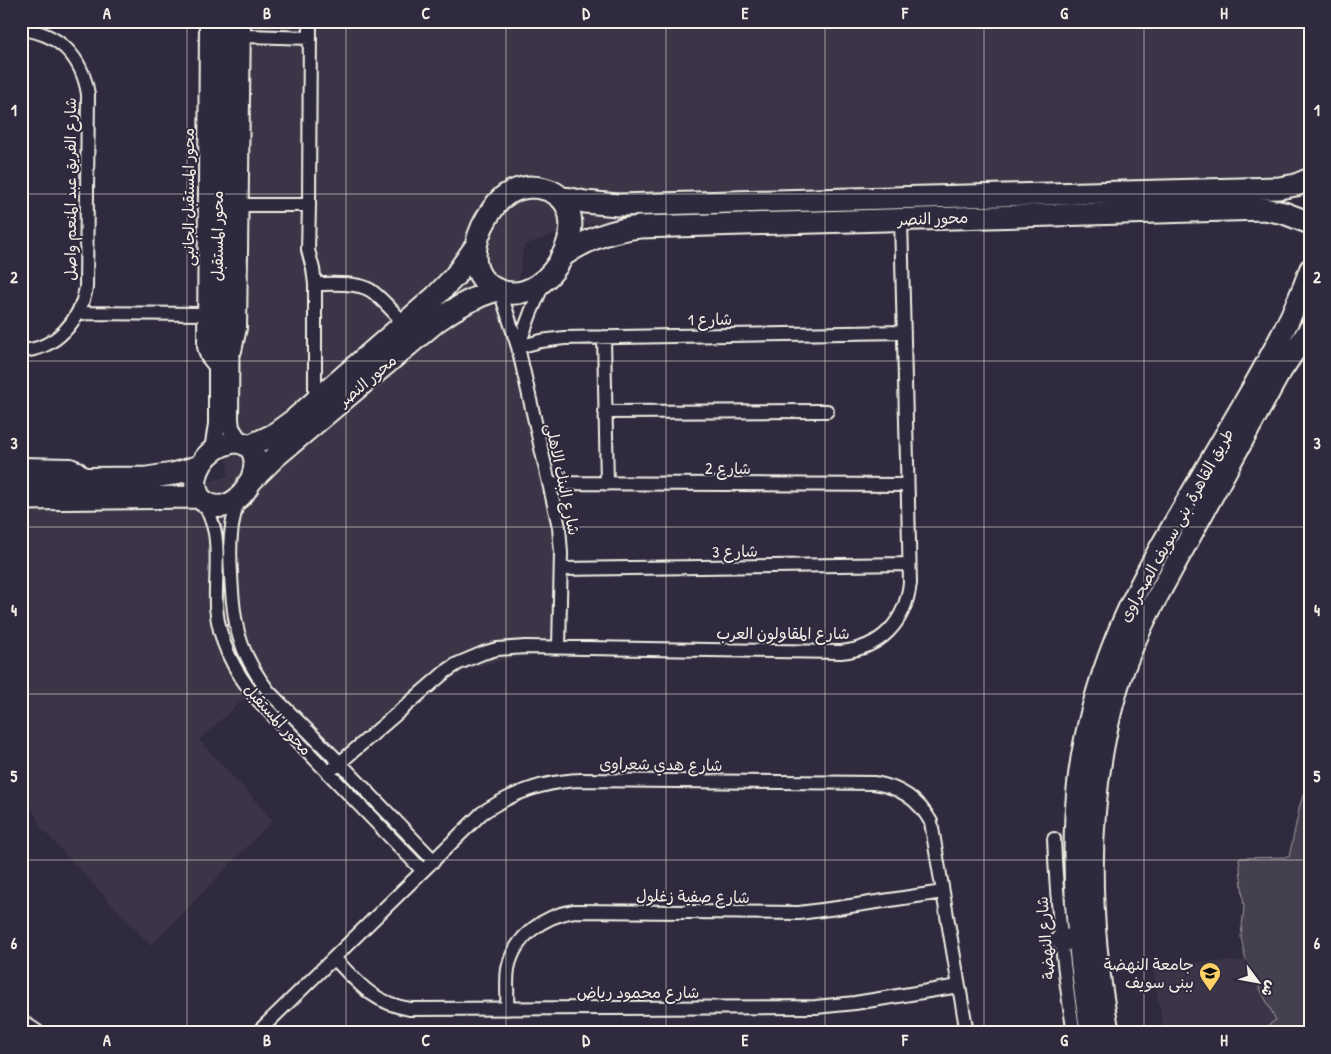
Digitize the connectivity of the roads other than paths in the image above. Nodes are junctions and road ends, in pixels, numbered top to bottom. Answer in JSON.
{"nodes":[{"id":1,"x":206,"y":21,"type":"edge"},
{"id":2,"x":218,"y":21,"type":"edge"},
{"id":3,"x":233,"y":21,"type":"edge"},
{"id":4,"x":244,"y":21,"type":"edge"},
{"id":5,"x":310,"y":21,"type":"edge"},
{"id":6,"x":21,"y":29,"type":"edge"},
{"id":7,"x":244,"y":36,"type":"junction"},
{"id":8,"x":310,"y":38,"type":"junction"},
{"id":9,"x":1310,"y":179,"type":"edge"},
{"id":10,"x":561,"y":197,"type":"junction"},
{"id":11,"x":241,"y":205,"type":"junction"},
{"id":12,"x":309,"y":205,"type":"junction"},
{"id":13,"x":901,"y":219,"type":"junction"},
{"id":14,"x":1310,"y":222,"type":"edge"},
{"id":15,"x":236,"y":223,"type":"junction"},
{"id":16,"x":476,"y":246,"type":"junction"},
{"id":17,"x":562,"y":257,"type":"junction"},
{"id":18,"x":1310,"y":269,"type":"edge"},
{"id":19,"x":546,"y":278,"type":"junction"},
{"id":20,"x":315,"y":284,"type":"junction"},
{"id":21,"x":498,"y":290,"type":"junction"},
{"id":22,"x":78,"y":313,"type":"junction"},
{"id":23,"x":204,"y":314,"type":"junction"},
{"id":24,"x":404,"y":323,"type":"junction"},
{"id":25,"x":1310,"y":328,"type":"edge"},
{"id":26,"x":904,"y":332,"type":"junction"},
{"id":27,"x":604,"y":337,"type":"junction"},
{"id":28,"x":518,"y":347,"type":"junction"},
{"id":29,"x":21,"y":351,"type":"edge"},
{"id":30,"x":223,"y":366,"type":"junction"},
{"id":31,"x":314,"y":402,"type":"junction"},
{"id":32,"x":827,"y":411,"type":"dead end"},
{"id":33,"x":605,"y":412,"type":"junction"},
{"id":34,"x":245,"y":444,"type":"junction"},
{"id":35,"x":206,"y":458,"type":"junction"},
{"id":36,"x":21,"y":464,"type":"edge"},
{"id":37,"x":164,"y":476,"type":"junction"},
{"id":38,"x":21,"y":479,"type":"edge"},
{"id":39,"x":90,"y":479,"type":"junction"},
{"id":40,"x":549,"y":484,"type":"junction"},
{"id":41,"x":607,"y":484,"type":"junction"},
{"id":42,"x":907,"y":484,"type":"junction"},
{"id":43,"x":244,"y":491,"type":"junction"},
{"id":44,"x":164,"y":497,"type":"junction"},
{"id":45,"x":21,"y":499,"type":"edge"},
{"id":46,"x":201,"y":499,"type":"junction"},
{"id":47,"x":909,"y":564,"type":"junction"},
{"id":48,"x":561,"y":570,"type":"junction"},
{"id":49,"x":559,"y":648,"type":"junction"},
{"id":50,"x":339,"y":762,"type":"junction"},
{"id":51,"x":328,"y":773,"type":"junction"},
{"id":52,"x":1054,"y":839,"type":"dead end"},
{"id":53,"x":434,"y":861,"type":"junction"},
{"id":54,"x":423,"y":871,"type":"junction"},
{"id":55,"x":943,"y":892,"type":"junction"},
{"id":56,"x":1070,"y":939,"type":"junction"},
{"id":57,"x":334,"y":958,"type":"junction"},
{"id":58,"x":959,"y":986,"type":"junction"},
{"id":59,"x":508,"y":1009,"type":"junction"},
{"id":60,"x":21,"y":1023,"type":"edge"},
{"id":61,"x":259,"y":1032,"type":"edge"},
{"id":62,"x":36,"y":1033,"type":"edge"},
{"id":63,"x":967,"y":1033,"type":"edge"},
{"id":64,"x":1074,"y":1033,"type":"edge"},
{"id":65,"x":1092,"y":1033,"type":"edge"},
{"id":66,"x":1109,"y":1033,"type":"edge"}],
"edges":[{"from":1,"to":23,"type":"street","name":"محور المستقبل الجانبى"},
{"from":2,"to":30,"type":"street","name":"محور المستقبل"},
{"from":3,"to":15,"type":"street","name":"محور المستقبل"},
{"from":4,"to":7,"type":"street"},
{"from":5,"to":8,"type":"street"},
{"from":6,"to":22,"type":"street","name":"شارع الفريق عبد المنعم واصل"},
{"from":7,"to":8,"type":"street"},
{"from":7,"to":11,"type":"street"},
{"from":8,"to":12,"type":"street"},
{"from":9,"to":10,"type":"highway","name":"محور النصر"},
{"from":10,"to":16,"type":"highway"},
{"from":10,"to":17,"type":"highway"},
{"from":11,"to":12,"type":"street"},
{"from":11,"to":15,"type":"street"},
{"from":12,"to":20,"type":"street"},
{"from":13,"to":14,"type":"highway","name":"محور النصر"},
{"from":13,"to":17,"type":"highway","name":"محور النصر"},
{"from":13,"to":26,"type":"street","name":"شارع المقاولون العرب"},
{"from":15,"to":30,"type":"street","name":"محور المستقبل"},
{"from":16,"to":21,"type":"highway"},
{"from":16,"to":24,"type":"highway","name":"محور النصر"},
{"from":17,"to":19,"type":"highway"},
{"from":18,"to":56,"type":"main road","name":"طريق القاهرة, بنى سويف الصحراوى"},
{"from":19,"to":21,"type":"highway"},
{"from":19,"to":28,"type":"street"},
{"from":20,"to":24,"type":"street"},
{"from":20,"to":31,"type":"street"},
{"from":21,"to":28,"type":"street","name":"شارع البنك الاهلى"},
{"from":21,"to":43,"type":"highway","name":"محور النصر"},
{"from":22,"to":23,"type":"street"},
{"from":22,"to":29,"type":"street","name":"شارع الفريق عبد المنعم واصل"},
{"from":23,"to":30,"type":"street","name":"محور المستقبل الجانبى"},
{"from":24,"to":31,"type":"highway","name":"محور النصر"},
{"from":25,"to":66,"type":"main road","name":"طريق القاهرة, بنى سويف الصحراوى"},
{"from":26,"to":27,"type":"street","name":"شارع 1"},
{"from":26,"to":42,"type":"street","name":"شارع المقاولون العرب"},
{"from":27,"to":28,"type":"street","name":"شارع 1"},
{"from":27,"to":33,"type":"street"},
{"from":28,"to":40,"type":"street","name":"شارع البنك الاهلى"},
{"from":30,"to":34,"type":"street","name":"محور المستقبل"},
{"from":30,"to":35,"type":"street","name":"محور المستقبل"},
{"from":31,"to":34,"type":"highway","name":"محور النصر"},
{"from":32,"to":33,"type":"street"},
{"from":33,"to":41,"type":"street"},
{"from":34,"to":35,"type":"highway"},
{"from":34,"to":43,"type":"highway"},
{"from":35,"to":37,"type":"highway"},
{"from":35,"to":46,"type":"highway"},
{"from":36,"to":39,"type":"street"},
{"from":37,"to":39,"type":"highway"},
{"from":37,"to":44,"type":"highway"},
{"from":38,"to":39,"type":"highway"},
{"from":40,"to":41,"type":"street","name":"شارع 2"},
{"from":40,"to":48,"type":"street","name":"شارع البنك الاهلى"},
{"from":41,"to":42,"type":"street","name":"شارع 2"},
{"from":42,"to":47,"type":"street","name":"شارع المقاولون العرب"},
{"from":43,"to":46,"type":"highway"},
{"from":43,"to":50,"type":"street","name":"محور المستقبل"},
{"from":44,"to":45,"type":"highway"},
{"from":44,"to":46,"type":"highway"},
{"from":46,"to":51,"type":"street","name":"محور المستقبل"},
{"from":47,"to":48,"type":"street","name":"شارع 3"},
{"from":47,"to":49,"type":"street","name":"شارع المقاولون العرب"},
{"from":48,"to":49,"type":"street","name":"شارع البنك الاهلى"},
{"from":49,"to":50,"type":"street","name":"شارع المقاولون العرب"},
{"from":50,"to":51,"type":"street","name":"شارع المقاولون العرب"},
{"from":50,"to":53,"type":"street","name":"محور المستقبل"},
{"from":51,"to":54,"type":"street","name":"محور المستقبل"},
{"from":52,"to":56,"type":"street","name":"شارع النهضة"},
{"from":53,"to":54,"type":"street","name":"شارع هدي شعراوى"},
{"from":53,"to":55,"type":"street","name":"شارع هدي شعراوى"},
{"from":54,"to":57,"type":"street","name":"شارع هدي شعراوى"},
{"from":55,"to":58,"type":"street","name":"شارع هدي شعراوى"},
{"from":55,"to":59,"type":"street","name":"شارع صفية زغلول"},
{"from":56,"to":64,"type":"street","name":"شارع النهضة"},
{"from":56,"to":65,"type":"main road","name":"طريق القاهرة, بنى سويف الصحراوى"},
{"from":57,"to":59,"type":"street","name":"شارع محمود رياض"},
{"from":57,"to":61,"type":"street","name":"شارع هدي شعراوى"},
{"from":58,"to":59,"type":"street","name":"شارع محمود رياض"},
{"from":58,"to":63,"type":"street","name":"شارع هدي شعراوى"},
{"from":60,"to":62,"type":"street"}]}
